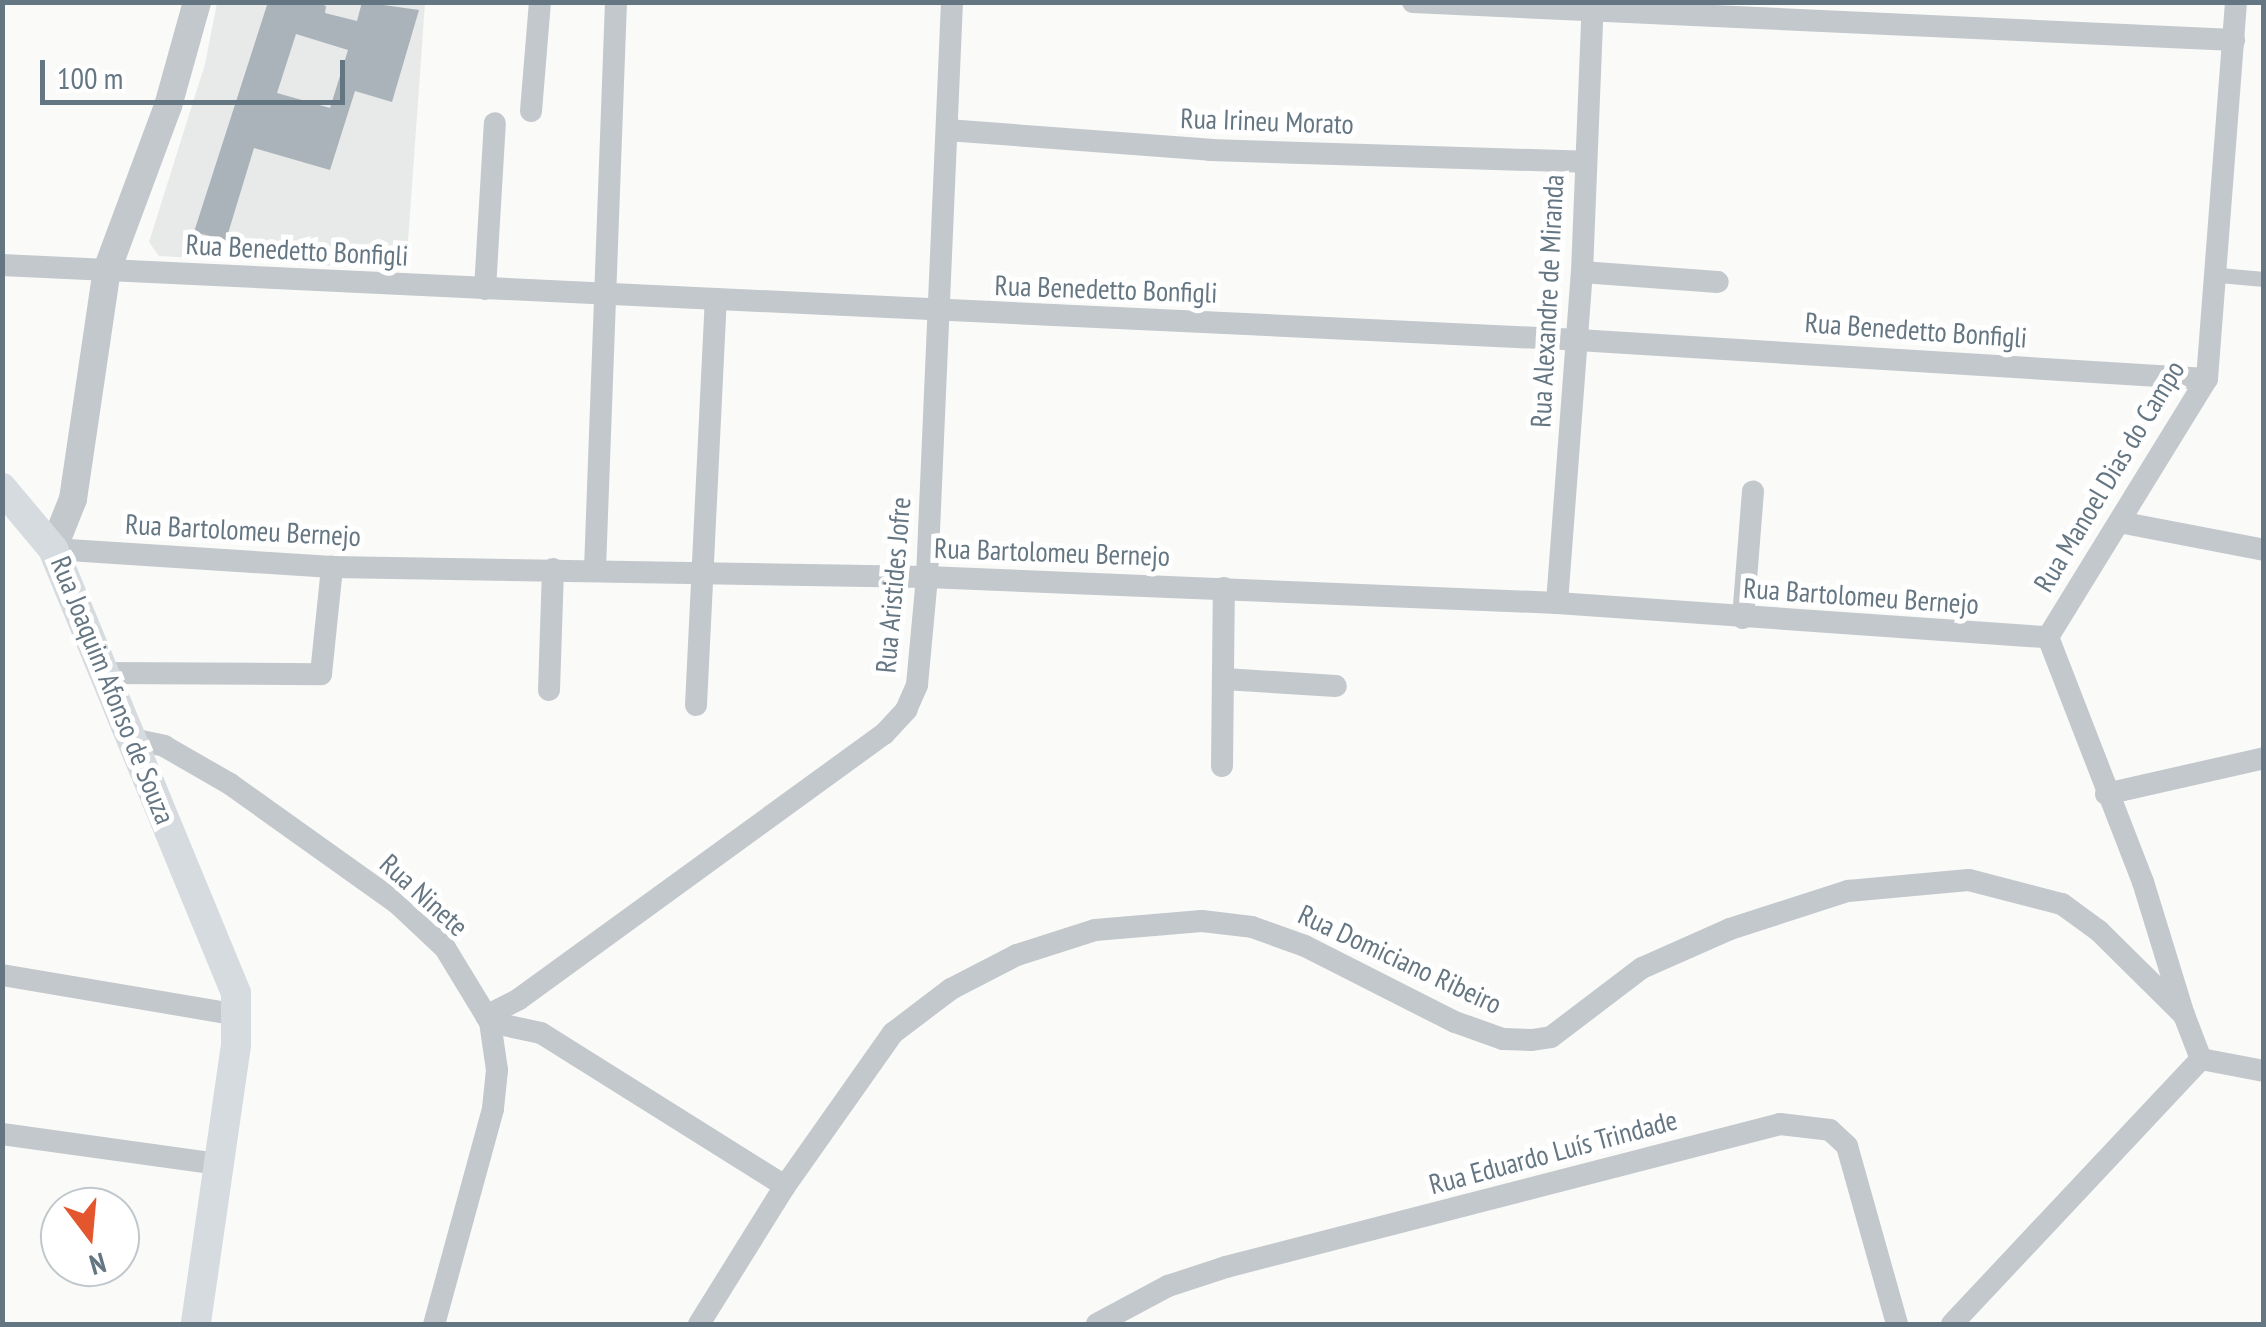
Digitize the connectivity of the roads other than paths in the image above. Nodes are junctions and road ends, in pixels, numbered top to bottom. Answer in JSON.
{"nodes":[{"id":1,"x":197,"y":2,"type":"edge"},
{"id":2,"x":540,"y":2,"type":"edge"},
{"id":3,"x":616,"y":2,"type":"edge"},
{"id":4,"x":952,"y":2,"type":"edge"},
{"id":5,"x":1413,"y":2,"type":"edge"},
{"id":6,"x":2236,"y":2,"type":"edge"},
{"id":7,"x":1593,"y":7,"type":"edge"},
{"id":8,"x":2234,"y":40,"type":"junction"},
{"id":9,"x":531,"y":111,"type":"dead end"},
{"id":10,"x":495,"y":123,"type":"dead end"},
{"id":11,"x":947,"y":130,"type":"junction"},
{"id":12,"x":1585,"y":162,"type":"junction"},
{"id":13,"x":2,"y":265,"type":"edge"},
{"id":14,"x":107,"y":270,"type":"junction"},
{"id":15,"x":1582,"y":272,"type":"junction"},
{"id":16,"x":2219,"y":275,"type":"junction"},
{"id":17,"x":2264,"y":279,"type":"edge"},
{"id":18,"x":1718,"y":282,"type":"dead end"},
{"id":19,"x":485,"y":289,"type":"junction"},
{"id":20,"x":606,"y":295,"type":"junction"},
{"id":21,"x":716,"y":301,"type":"junction"},
{"id":22,"x":939,"y":312,"type":"junction"},
{"id":23,"x":1578,"y":340,"type":"junction"},
{"id":24,"x":2207,"y":379,"type":"junction"},
{"id":25,"x":2,"y":488,"type":"edge"},
{"id":26,"x":1752,"y":492,"type":"dead end"},
{"id":27,"x":2120,"y":522,"type":"junction"},
{"id":28,"x":52,"y":549,"type":"junction"},
{"id":29,"x":2264,"y":550,"type":"edge"},
{"id":30,"x":332,"y":567,"type":"junction"},
{"id":31,"x":553,"y":569,"type":"junction"},
{"id":32,"x":595,"y":569,"type":"junction"},
{"id":33,"x":927,"y":577,"type":"junction"},
{"id":34,"x":703,"y":578,"type":"junction"},
{"id":35,"x":1224,"y":588,"type":"junction"},
{"id":36,"x":1557,"y":603,"type":"junction"},
{"id":37,"x":1743,"y":618,"type":"junction"},
{"id":38,"x":2048,"y":636,"type":"junction"},
{"id":39,"x":102,"y":674,"type":"junction"},
{"id":40,"x":1224,"y":679,"type":"junction"},
{"id":41,"x":1336,"y":686,"type":"dead end"},
{"id":42,"x":549,"y":690,"type":"dead end"},
{"id":43,"x":696,"y":705,"type":"dead end"},
{"id":44,"x":132,"y":739,"type":"junction"},
{"id":45,"x":2264,"y":758,"type":"edge"},
{"id":46,"x":1222,"y":766,"type":"dead end"},
{"id":47,"x":2106,"y":794,"type":"junction"},
{"id":48,"x":2,"y":975,"type":"edge"},
{"id":49,"x":238,"y":1014,"type":"junction"},
{"id":50,"x":2184,"y":1015,"type":"junction"},
{"id":51,"x":488,"y":1019,"type":"junction"},
{"id":52,"x":2201,"y":1059,"type":"junction"},
{"id":53,"x":2264,"y":1072,"type":"edge"},
{"id":54,"x":2,"y":1134,"type":"edge"},
{"id":55,"x":219,"y":1164,"type":"junction"},
{"id":56,"x":785,"y":1186,"type":"junction"},
{"id":57,"x":196,"y":1324,"type":"edge"},
{"id":58,"x":434,"y":1324,"type":"edge"},
{"id":59,"x":700,"y":1324,"type":"edge"},
{"id":60,"x":1097,"y":1324,"type":"edge"},
{"id":61,"x":1897,"y":1324,"type":"edge"},
{"id":62,"x":1952,"y":1324,"type":"edge"}],
"edges":[{"from":1,"to":14,"type":"street","name":"Rua Joaquim Afonso de Souza"},
{"from":2,"to":9,"type":"street"},
{"from":3,"to":20,"type":"street"},
{"from":4,"to":11,"type":"street","name":"Rua Aristides Jofre"},
{"from":5,"to":7,"type":"street"},
{"from":6,"to":8,"type":"street","name":"Rua Manoel Dias do Campo"},
{"from":7,"to":8,"type":"street"},
{"from":7,"to":12,"type":"street","name":"Rua Alexandre de Miranda"},
{"from":8,"to":16,"type":"street","name":"Rua Manoel Dias do Campo"},
{"from":10,"to":19,"type":"street"},
{"from":11,"to":12,"type":"street","name":"Rua Irineu Morato"},
{"from":11,"to":22,"type":"street","name":"Rua Aristides Jofre"},
{"from":12,"to":15,"type":"street","name":"Rua Alexandre de Miranda"},
{"from":13,"to":14,"type":"street","name":"Rua Benedetto Bonfigli"},
{"from":14,"to":19,"type":"street","name":"Rua Benedetto Bonfigli"},
{"from":14,"to":28,"type":"street","name":"Rua Joaquim Afonso de Souza"},
{"from":15,"to":18,"type":"street"},
{"from":15,"to":23,"type":"street","name":"Rua Alexandre de Miranda"},
{"from":16,"to":17,"type":"street"},
{"from":16,"to":24,"type":"street","name":"Rua Manoel Dias do Campo"},
{"from":19,"to":20,"type":"street","name":"Rua Benedetto Bonfigli"},
{"from":20,"to":21,"type":"street","name":"Rua Benedetto Bonfigli"},
{"from":20,"to":32,"type":"street"},
{"from":21,"to":22,"type":"street","name":"Rua Benedetto Bonfigli"},
{"from":21,"to":34,"type":"street"},
{"from":22,"to":23,"type":"street","name":"Rua Benedetto Bonfigli"},
{"from":22,"to":33,"type":"street","name":"Rua Aristides Jofre"},
{"from":23,"to":24,"type":"street","name":"Rua Benedetto Bonfigli"},
{"from":23,"to":36,"type":"street","name":"Rua Alexandre de Miranda"},
{"from":24,"to":27,"type":"street","name":"Rua Manoel Dias do Campo"},
{"from":25,"to":28,"type":"main road"},
{"from":26,"to":37,"type":"street"},
{"from":27,"to":29,"type":"street"},
{"from":27,"to":38,"type":"street","name":"Rua Manoel Dias do Campo"},
{"from":28,"to":30,"type":"street","name":"Rua Bartolomeu Bernejo"},
{"from":28,"to":39,"type":"main road","name":"Rua Joaquim Afonso de Souza"},
{"from":30,"to":31,"type":"street","name":"Rua Bartolomeu Bernejo"},
{"from":30,"to":39,"type":"street"},
{"from":31,"to":32,"type":"street","name":"Rua Bartolomeu Bernejo"},
{"from":31,"to":42,"type":"street"},
{"from":32,"to":34,"type":"street","name":"Rua Bartolomeu Bernejo"},
{"from":33,"to":34,"type":"street","name":"Rua Bartolomeu Bernejo"},
{"from":33,"to":35,"type":"street","name":"Rua Bartolomeu Bernejo"},
{"from":33,"to":51,"type":"street","name":"Rua Aristides Jofre"},
{"from":34,"to":43,"type":"street"},
{"from":35,"to":36,"type":"street","name":"Rua Bartolomeu Bernejo"},
{"from":35,"to":40,"type":"street"},
{"from":36,"to":37,"type":"street","name":"Rua Bartolomeu Bernejo"},
{"from":37,"to":38,"type":"street","name":"Rua Bartolomeu Bernejo"},
{"from":38,"to":47,"type":"street","name":"Rua Manoel Dias do Campo"},
{"from":39,"to":44,"type":"main road","name":"Rua Joaquim Afonso de Souza"},
{"from":40,"to":41,"type":"street"},
{"from":40,"to":46,"type":"street"},
{"from":44,"to":49,"type":"main road","name":"Rua Joaquim Afonso de Souza"},
{"from":44,"to":51,"type":"street","name":"Rua Ninete"},
{"from":45,"to":47,"type":"street"},
{"from":47,"to":50,"type":"street","name":"Rua Manoel Dias do Campo"},
{"from":48,"to":49,"type":"street"},
{"from":49,"to":55,"type":"main road","name":"Rua Joaquim Afonso de Souza"},
{"from":50,"to":52,"type":"street","name":"Rua Domiciano Ribeiro"},
{"from":50,"to":56,"type":"street","name":"Rua Domiciano Ribeiro"},
{"from":51,"to":56,"type":"street"},
{"from":51,"to":58,"type":"street","name":"Rua Ninete"},
{"from":52,"to":53,"type":"street"},
{"from":52,"to":62,"type":"street"},
{"from":54,"to":55,"type":"street"},
{"from":55,"to":57,"type":"main road","name":"Rua Joaquim Afonso de Souza"},
{"from":56,"to":59,"type":"street","name":"Rua Domiciano Ribeiro"},
{"from":60,"to":61,"type":"street","name":"Rua Eduardo Luís Trindade"}]}
